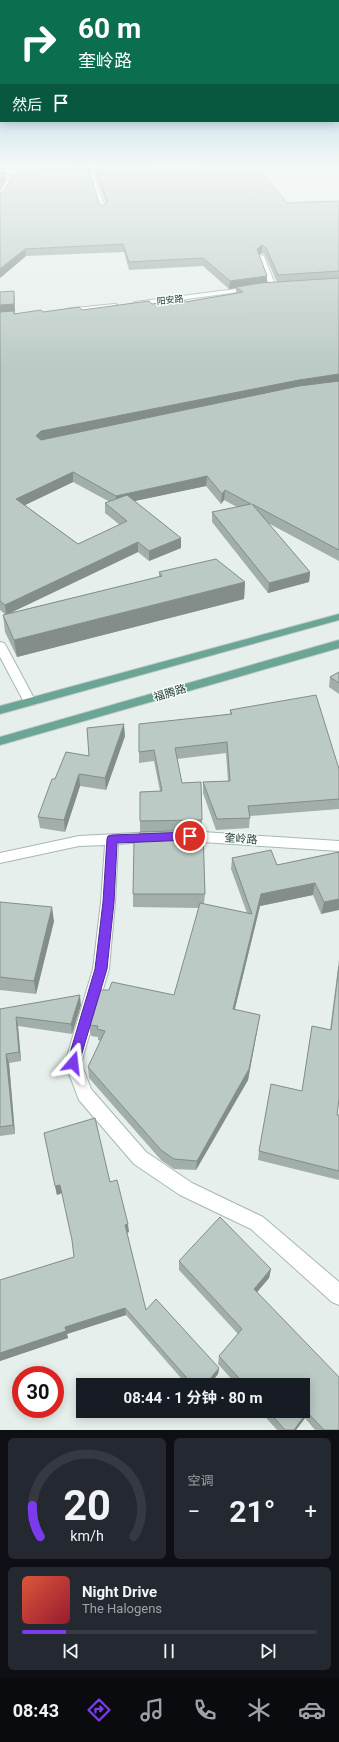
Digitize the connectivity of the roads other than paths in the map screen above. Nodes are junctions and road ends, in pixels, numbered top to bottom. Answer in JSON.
{"nodes":[{"id":1,"x":261,"y":256,"type":"edge"},
{"id":2,"x":62,"y":312,"type":"edge"},
{"id":3,"x":339,"y":617,"type":"edge"},
{"id":4,"x":339,"y":644,"type":"edge"},
{"id":5,"x":0,"y":646,"type":"edge"},
{"id":6,"x":30,"y":702,"type":"junction"},
{"id":7,"x":0,"y":710,"type":"edge"},
{"id":8,"x":0,"y":741,"type":"edge"},
{"id":9,"x":112,"y":839,"type":"junction"},
{"id":10,"x":339,"y":846,"type":"edge"},
{"id":11,"x":0,"y":858,"type":"edge"},
{"id":12,"x":339,"y":1296,"type":"edge"}],
"edges":[{"from":1,"to":2,"type":"street","name":"阳安路"},
{"from":3,"to":6,"type":"main road"},
{"from":4,"to":8,"type":"main road","name":"福腾路"},
{"from":5,"to":6,"type":"street"},
{"from":6,"to":7,"type":"main road"},
{"from":9,"to":10,"type":"street","name":"奎岭路"},
{"from":9,"to":11,"type":"street","name":"奎岭路"},
{"from":9,"to":12,"type":"street"}]}
